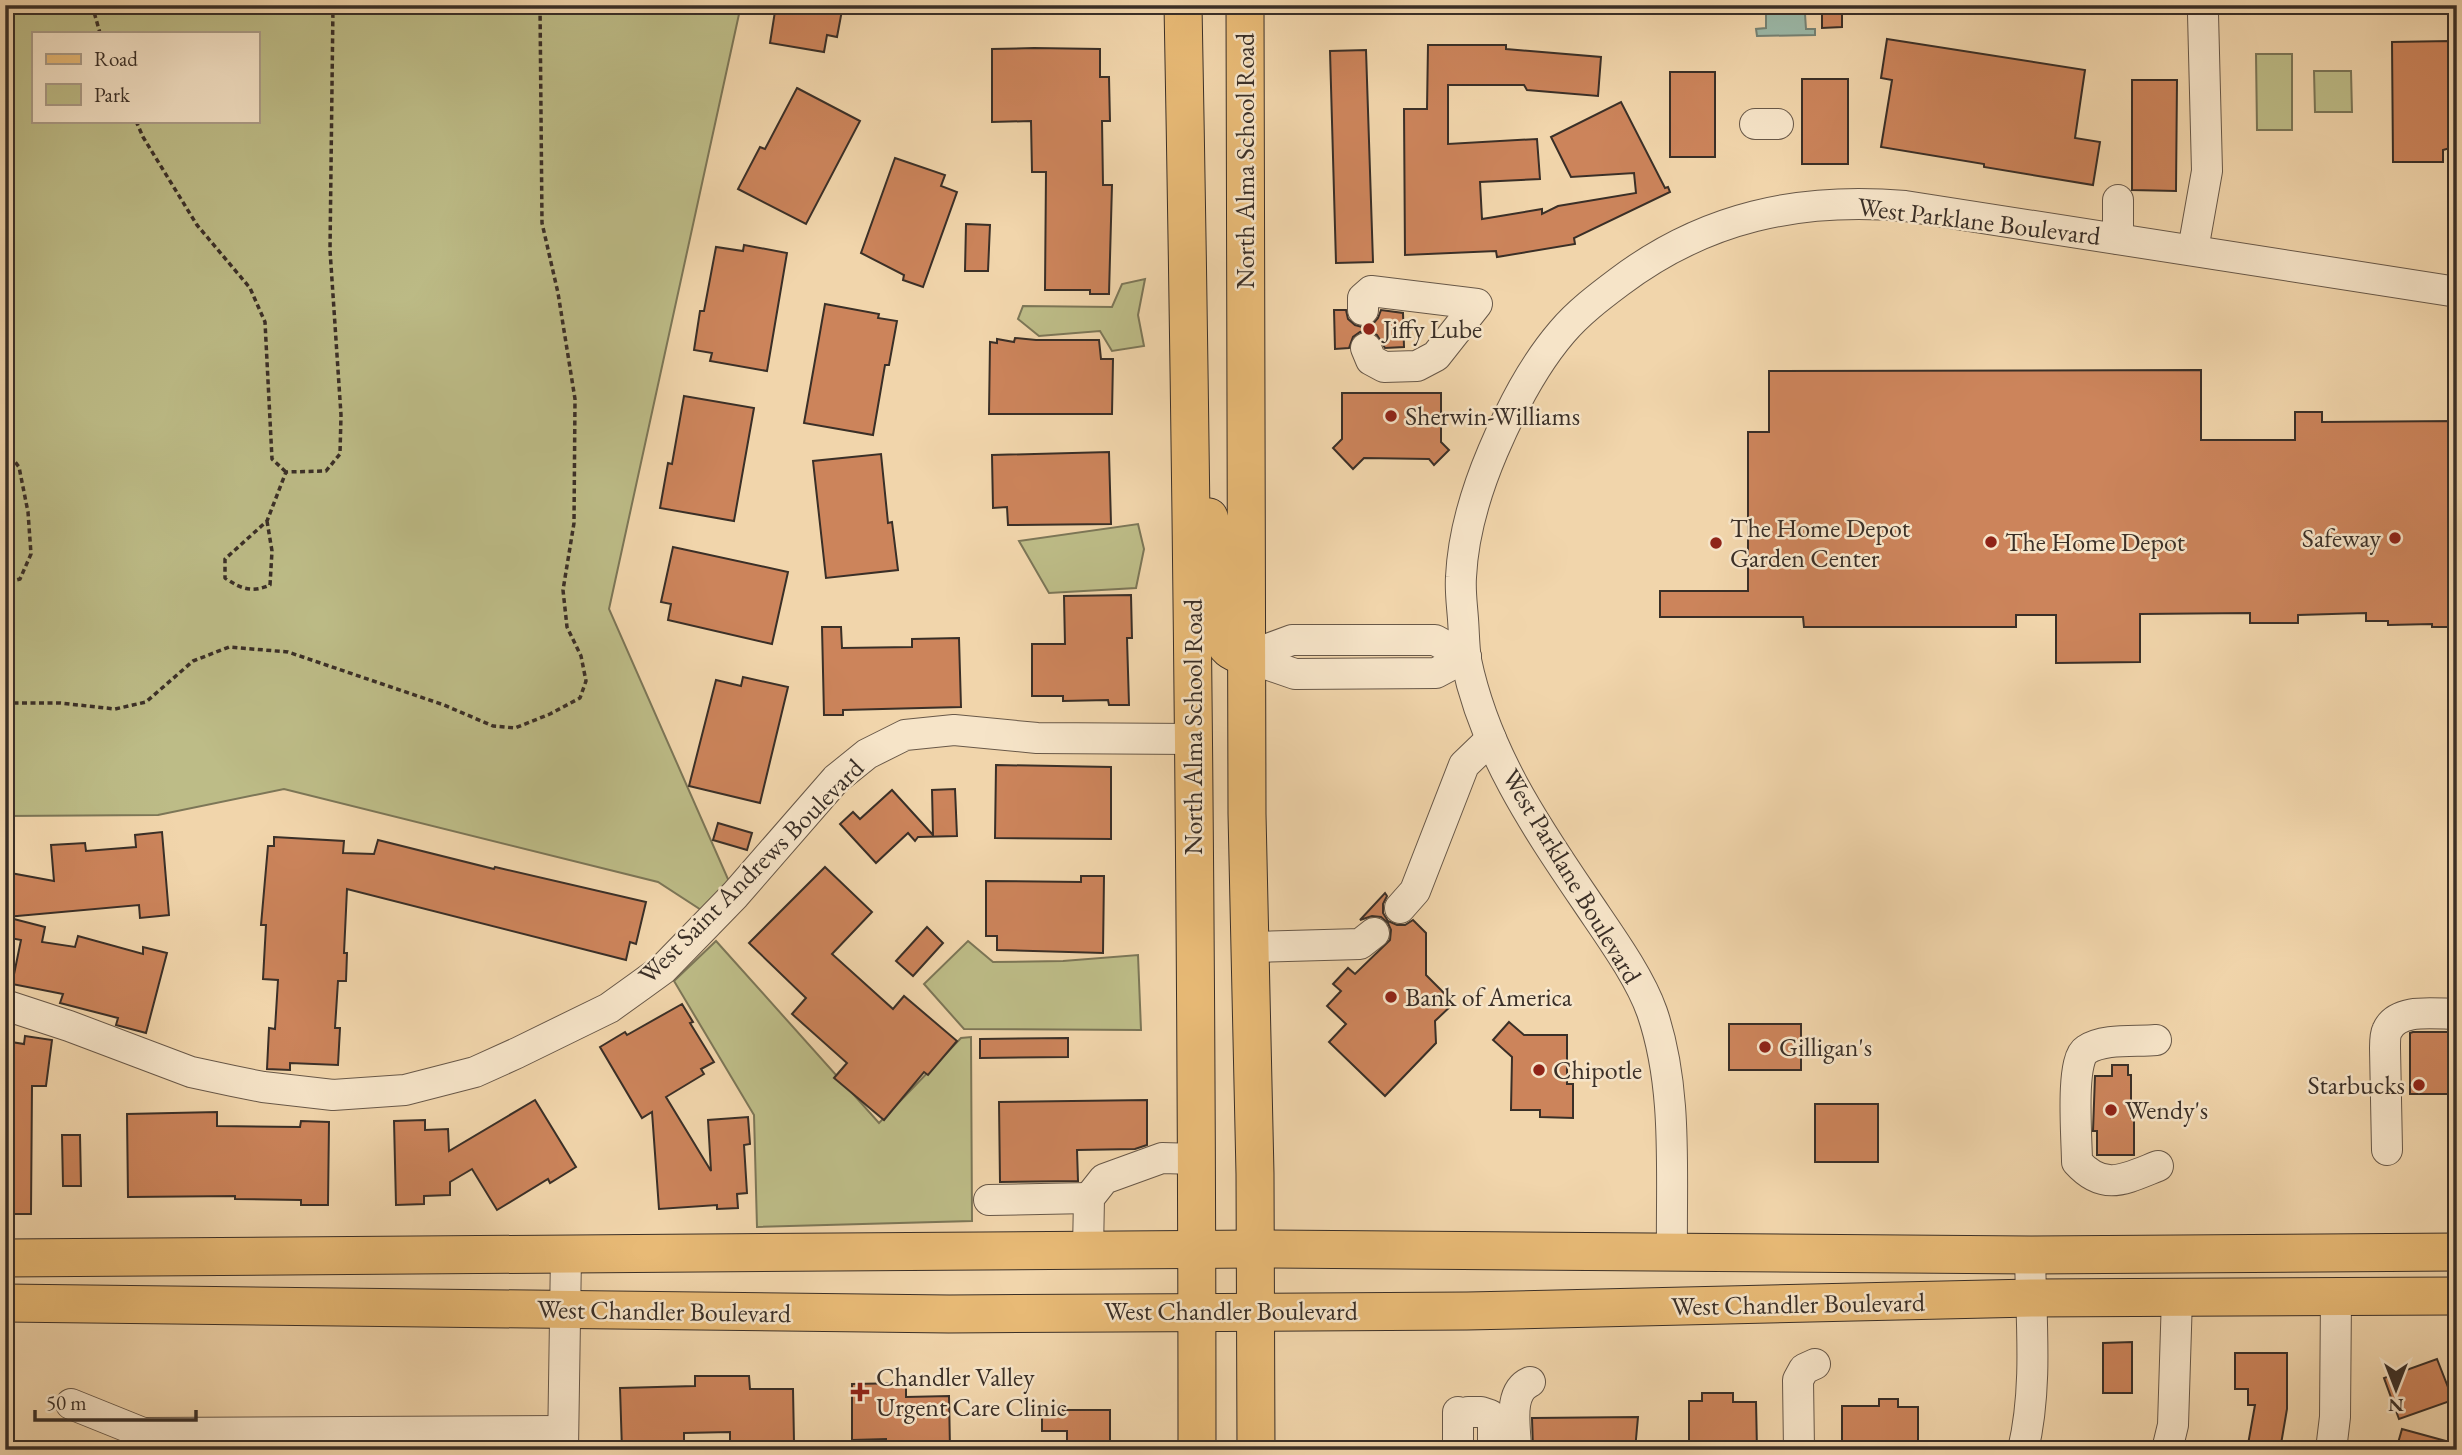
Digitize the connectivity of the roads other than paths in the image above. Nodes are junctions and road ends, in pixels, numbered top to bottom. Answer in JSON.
{"nodes":[{"id":1,"x":1183,"y":5,"type":"edge"},
{"id":2,"x":1245,"y":5,"type":"edge"},
{"id":3,"x":2203,"y":14,"type":"dead end"},
{"id":4,"x":2118,"y":200,"type":"dead end"},
{"id":5,"x":2118,"y":239,"type":"junction"},
{"id":6,"x":2193,"y":250,"type":"junction"},
{"id":7,"x":2457,"y":292,"type":"edge"},
{"id":8,"x":1363,"y":310,"type":"dead end"},
{"id":9,"x":1366,"y":348,"type":"dead end"},
{"id":10,"x":1191,"y":459,"type":"junction"},
{"id":11,"x":1246,"y":657,"type":"junction"},
{"id":12,"x":1466,"y":657,"type":"junction"},
{"id":13,"x":1193,"y":739,"type":"junction"},
{"id":14,"x":1491,"y":739,"type":"junction"},
{"id":15,"x":1400,"y":908,"type":"dead end"},
{"id":16,"x":1374,"y":933,"type":"dead end"},
{"id":17,"x":1251,"y":947,"type":"junction"},
{"id":18,"x":5,"y":1005,"type":"edge"},
{"id":19,"x":2457,"y":1014,"type":"edge"},
{"id":20,"x":2156,"y":1041,"type":"dead end"},
{"id":21,"x":2387,"y":1150,"type":"dead end"},
{"id":22,"x":1196,"y":1159,"type":"junction"},
{"id":23,"x":2158,"y":1166,"type":"dead end"},
{"id":24,"x":1089,"y":1198,"type":"junction"},
{"id":25,"x":989,"y":1200,"type":"dead end"},
{"id":26,"x":1256,"y":1249,"type":"junction"},
{"id":27,"x":1088,"y":1250,"type":"junction"},
{"id":28,"x":1197,"y":1250,"type":"junction"},
{"id":29,"x":1672,"y":1251,"type":"junction"},
{"id":30,"x":2457,"y":1252,"type":"edge"},
{"id":31,"x":566,"y":1254,"type":"junction"},
{"id":32,"x":2030,"y":1255,"type":"junction"},
{"id":33,"x":5,"y":1258,"type":"edge"},
{"id":34,"x":2336,"y":1296,"type":"junction"},
{"id":35,"x":2457,"y":1296,"type":"edge"},
{"id":36,"x":2177,"y":1297,"type":"junction"},
{"id":37,"x":2031,"y":1298,"type":"junction"},
{"id":38,"x":5,"y":1303,"type":"edge"},
{"id":39,"x":565,"y":1308,"type":"junction"},
{"id":40,"x":1197,"y":1311,"type":"junction"},
{"id":41,"x":1255,"y":1311,"type":"junction"},
{"id":42,"x":1815,"y":1364,"type":"dead end"},
{"id":43,"x":1530,"y":1382,"type":"dead end"},
{"id":44,"x":71,"y":1404,"type":"dead end"},
{"id":45,"x":1468,"y":1412,"type":"junction"},
{"id":46,"x":563,"y":1440,"type":"edge"},
{"id":47,"x":1196,"y":1450,"type":"edge"},
{"id":48,"x":1256,"y":1450,"type":"edge"},
{"id":49,"x":1458,"y":1450,"type":"edge"},
{"id":50,"x":1466,"y":1450,"type":"edge"},
{"id":51,"x":1478,"y":1450,"type":"edge"},
{"id":52,"x":1493,"y":1450,"type":"edge"},
{"id":53,"x":1516,"y":1450,"type":"edge"},
{"id":54,"x":1799,"y":1450,"type":"edge"},
{"id":55,"x":2023,"y":1450,"type":"edge"},
{"id":56,"x":2167,"y":1450,"type":"edge"},
{"id":57,"x":2331,"y":1450,"type":"edge"}],
"edges":[{"from":1,"to":10,"type":"main road","name":"North Alma School Road"},
{"from":2,"to":11,"type":"main road","name":"North Alma School Road"},
{"from":3,"to":6,"type":"street"},
{"from":4,"to":5,"type":"street"},
{"from":5,"to":6,"type":"street","name":"West Parklane Boulevard"},
{"from":5,"to":12,"type":"street","name":"West Parklane Boulevard"},
{"from":6,"to":7,"type":"street","name":"West Parklane Boulevard"},
{"from":8,"to":9,"type":"street"},
{"from":10,"to":11,"type":"main road"},
{"from":10,"to":13,"type":"main road","name":"North Alma School Road"},
{"from":11,"to":12,"type":"street"},
{"from":11,"to":17,"type":"main road","name":"North Alma School Road"},
{"from":12,"to":14,"type":"street","name":"West Parklane Boulevard"},
{"from":13,"to":18,"type":"street","name":"West Saint Andrews Boulevard"},
{"from":13,"to":22,"type":"main road","name":"North Alma School Road"},
{"from":14,"to":15,"type":"street"},
{"from":14,"to":29,"type":"street","name":"West Parklane Boulevard"},
{"from":16,"to":17,"type":"street"},
{"from":17,"to":26,"type":"main road","name":"North Alma School Road"},
{"from":19,"to":21,"type":"street"},
{"from":20,"to":23,"type":"street"},
{"from":22,"to":24,"type":"street"},
{"from":22,"to":28,"type":"main road","name":"North Alma School Road"},
{"from":24,"to":25,"type":"street"},
{"from":24,"to":27,"type":"street"},
{"from":26,"to":28,"type":"main road","name":"West Chandler Boulevard"},
{"from":26,"to":29,"type":"main road","name":"West Chandler Boulevard"},
{"from":26,"to":41,"type":"main road","name":"North Alma School Road"},
{"from":27,"to":28,"type":"main road","name":"West Chandler Boulevard"},
{"from":27,"to":31,"type":"main road","name":"West Chandler Boulevard"},
{"from":28,"to":40,"type":"main road","name":"North Alma School Road"},
{"from":29,"to":32,"type":"main road","name":"West Chandler Boulevard"},
{"from":30,"to":32,"type":"main road","name":"West Chandler Boulevard"},
{"from":31,"to":33,"type":"main road","name":"West Chandler Boulevard"},
{"from":31,"to":39,"type":"street"},
{"from":32,"to":37,"type":"street"},
{"from":34,"to":35,"type":"main road","name":"West Chandler Boulevard"},
{"from":34,"to":36,"type":"main road","name":"West Chandler Boulevard"},
{"from":34,"to":57,"type":"street"},
{"from":36,"to":37,"type":"main road","name":"West Chandler Boulevard"},
{"from":36,"to":56,"type":"street"},
{"from":37,"to":41,"type":"main road","name":"West Chandler Boulevard"},
{"from":37,"to":55,"type":"street"},
{"from":38,"to":39,"type":"main road","name":"West Chandler Boulevard"},
{"from":39,"to":40,"type":"main road","name":"West Chandler Boulevard"},
{"from":39,"to":46,"type":"street"},
{"from":40,"to":41,"type":"main road","name":"West Chandler Boulevard"},
{"from":40,"to":47,"type":"main road","name":"North Alma School Road"},
{"from":41,"to":48,"type":"main road","name":"North Alma School Road"},
{"from":42,"to":54,"type":"street"},
{"from":43,"to":53,"type":"street"},
{"from":44,"to":46,"type":"street"},
{"from":45,"to":49,"type":"street"},
{"from":45,"to":50,"type":"street"},
{"from":45,"to":51,"type":"street"},
{"from":45,"to":52,"type":"street"}]}
